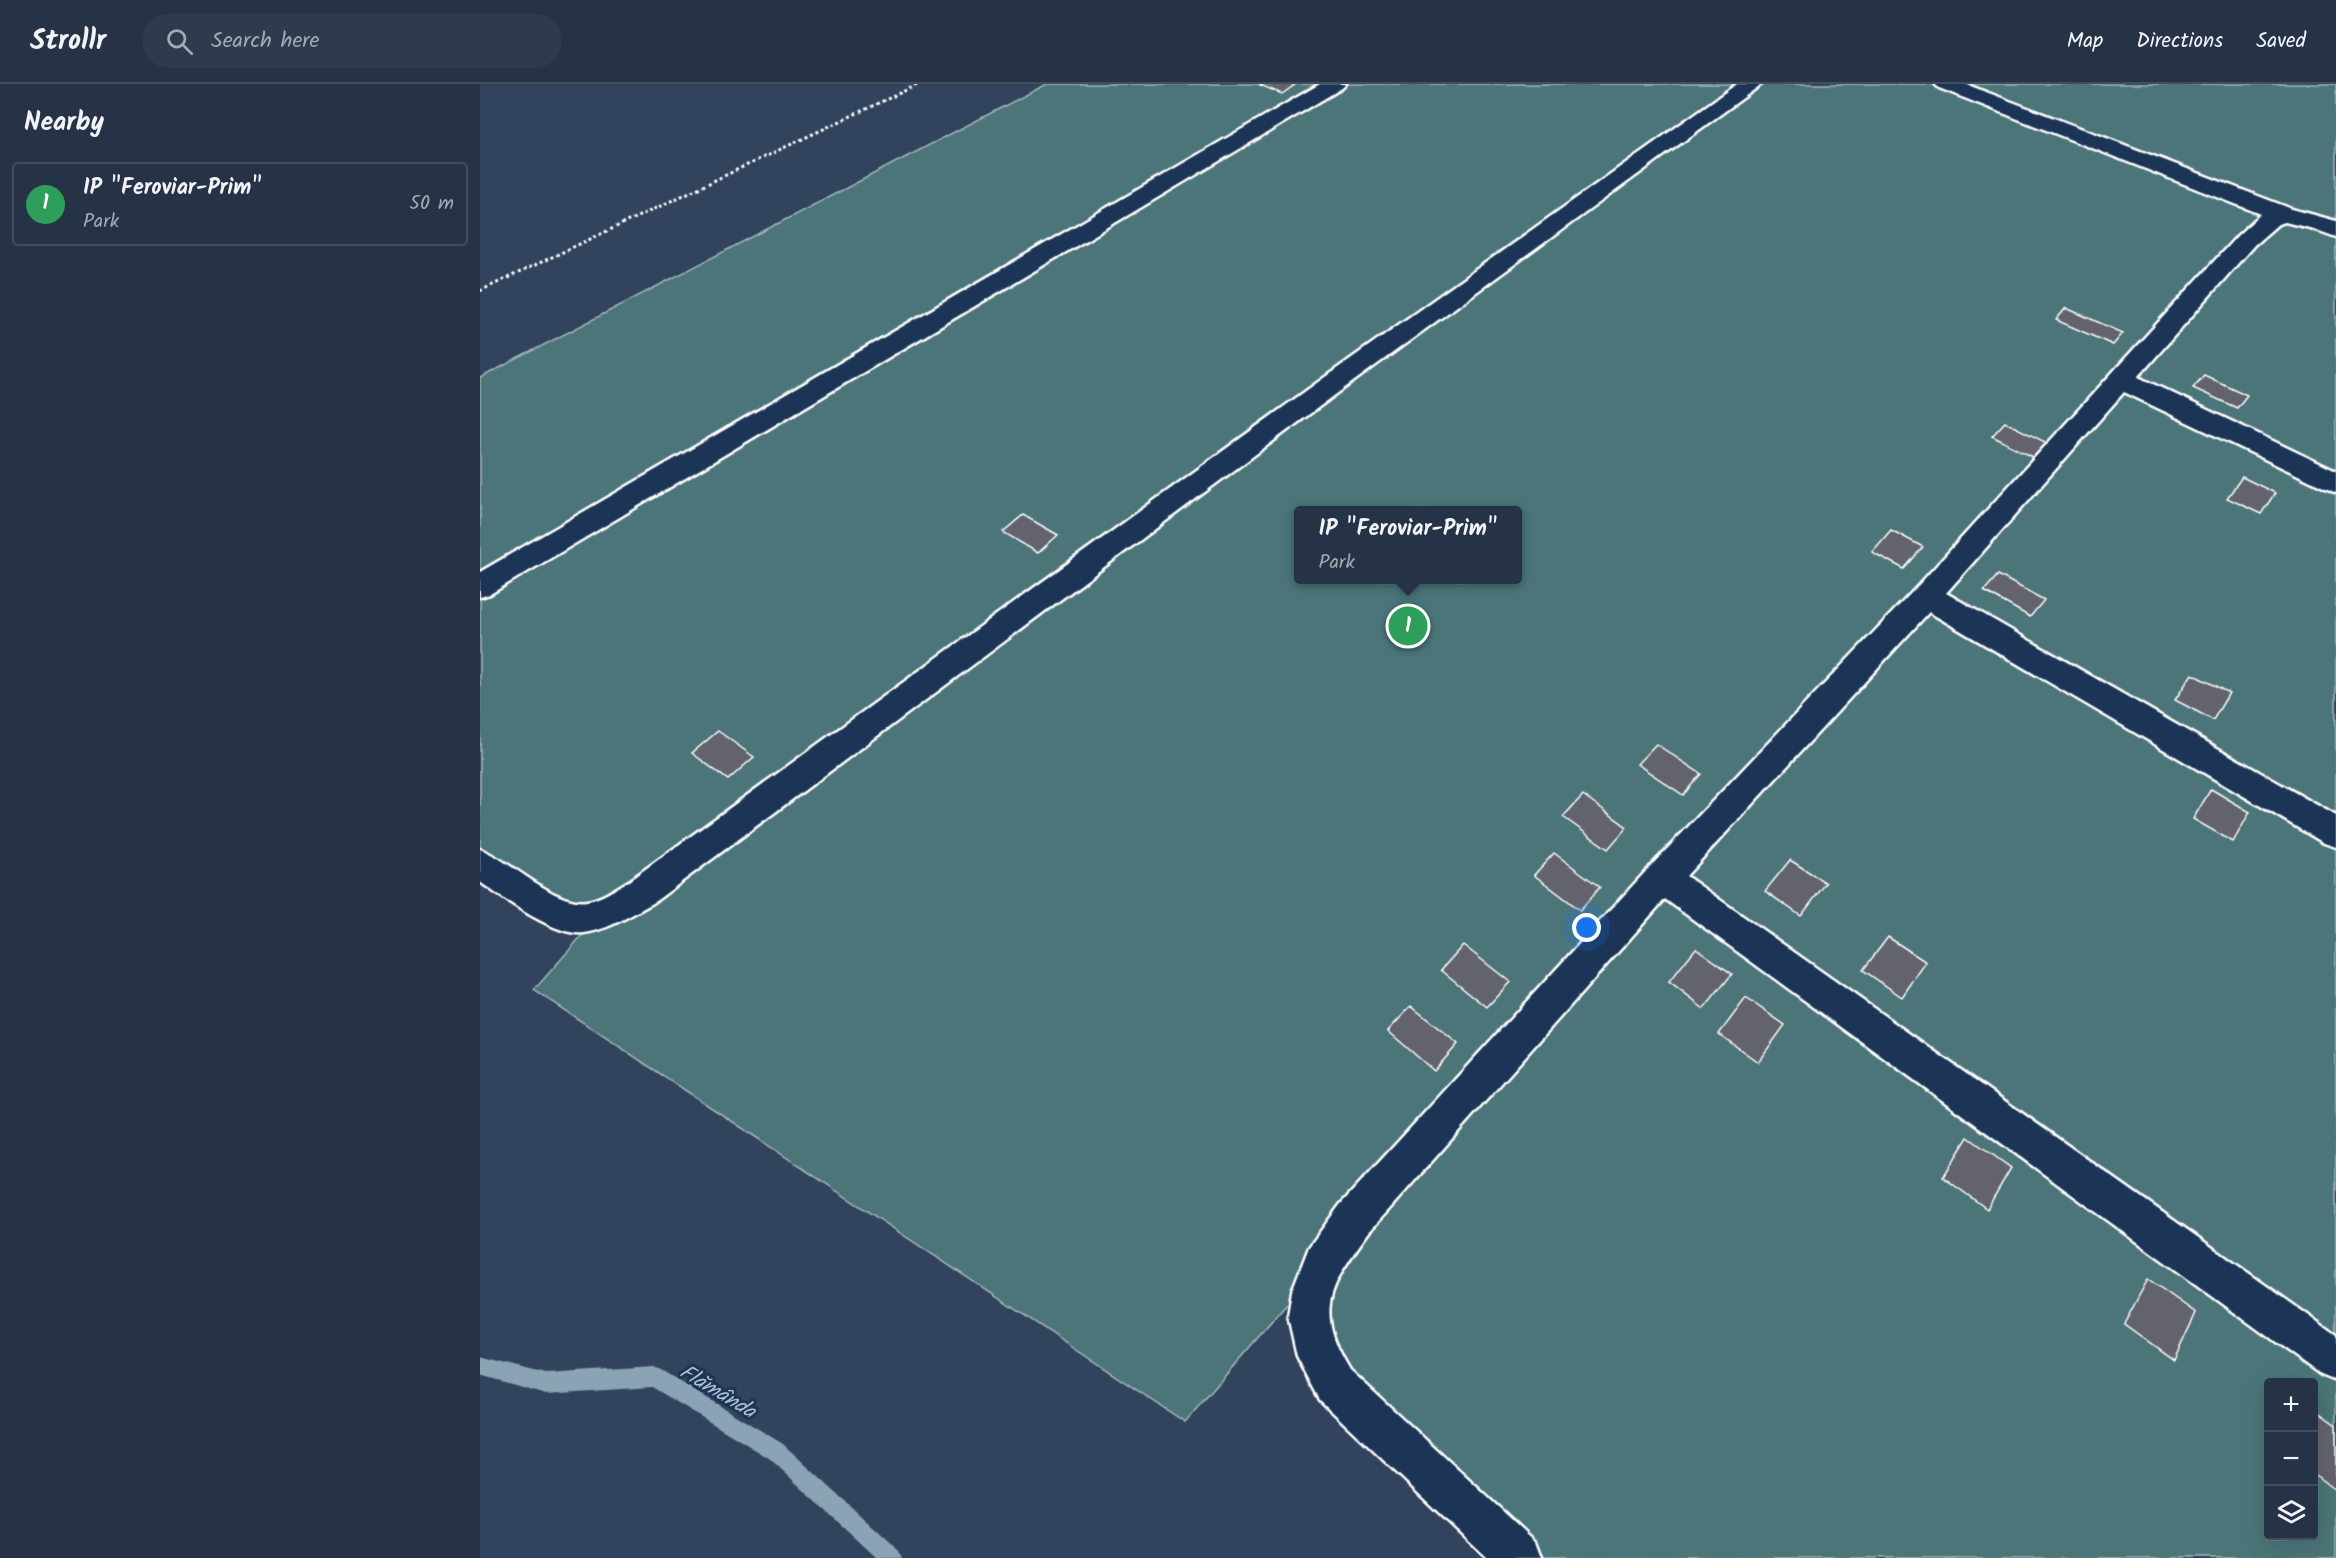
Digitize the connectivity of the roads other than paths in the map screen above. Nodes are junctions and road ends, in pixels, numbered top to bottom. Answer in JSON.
{"nodes":[{"id":1,"x":1335,"y":84,"type":"edge"},
{"id":2,"x":1751,"y":84,"type":"edge"},
{"id":3,"x":1947,"y":84,"type":"edge"},
{"id":4,"x":2285,"y":215,"type":"junction"},
{"id":5,"x":2336,"y":230,"type":"edge"},
{"id":6,"x":2122,"y":380,"type":"junction"},
{"id":7,"x":2336,"y":483,"type":"edge"},
{"id":8,"x":480,"y":586,"type":"edge"},
{"id":9,"x":1926,"y":596,"type":"junction"},
{"id":10,"x":2336,"y":834,"type":"edge"},
{"id":11,"x":480,"y":864,"type":"edge"},
{"id":12,"x":1662,"y":878,"type":"junction"},
{"id":13,"x":2336,"y":1360,"type":"edge"},
{"id":14,"x":1520,"y":1558,"type":"edge"}],
"edges":[{"from":1,"to":8,"type":"street"},
{"from":2,"to":11,"type":"street"},
{"from":3,"to":4,"type":"street"},
{"from":4,"to":5,"type":"street"},
{"from":4,"to":6,"type":"street"},
{"from":6,"to":7,"type":"street"},
{"from":6,"to":9,"type":"street"},
{"from":9,"to":10,"type":"street"},
{"from":9,"to":12,"type":"street"},
{"from":12,"to":13,"type":"street"},
{"from":12,"to":14,"type":"street"}]}
